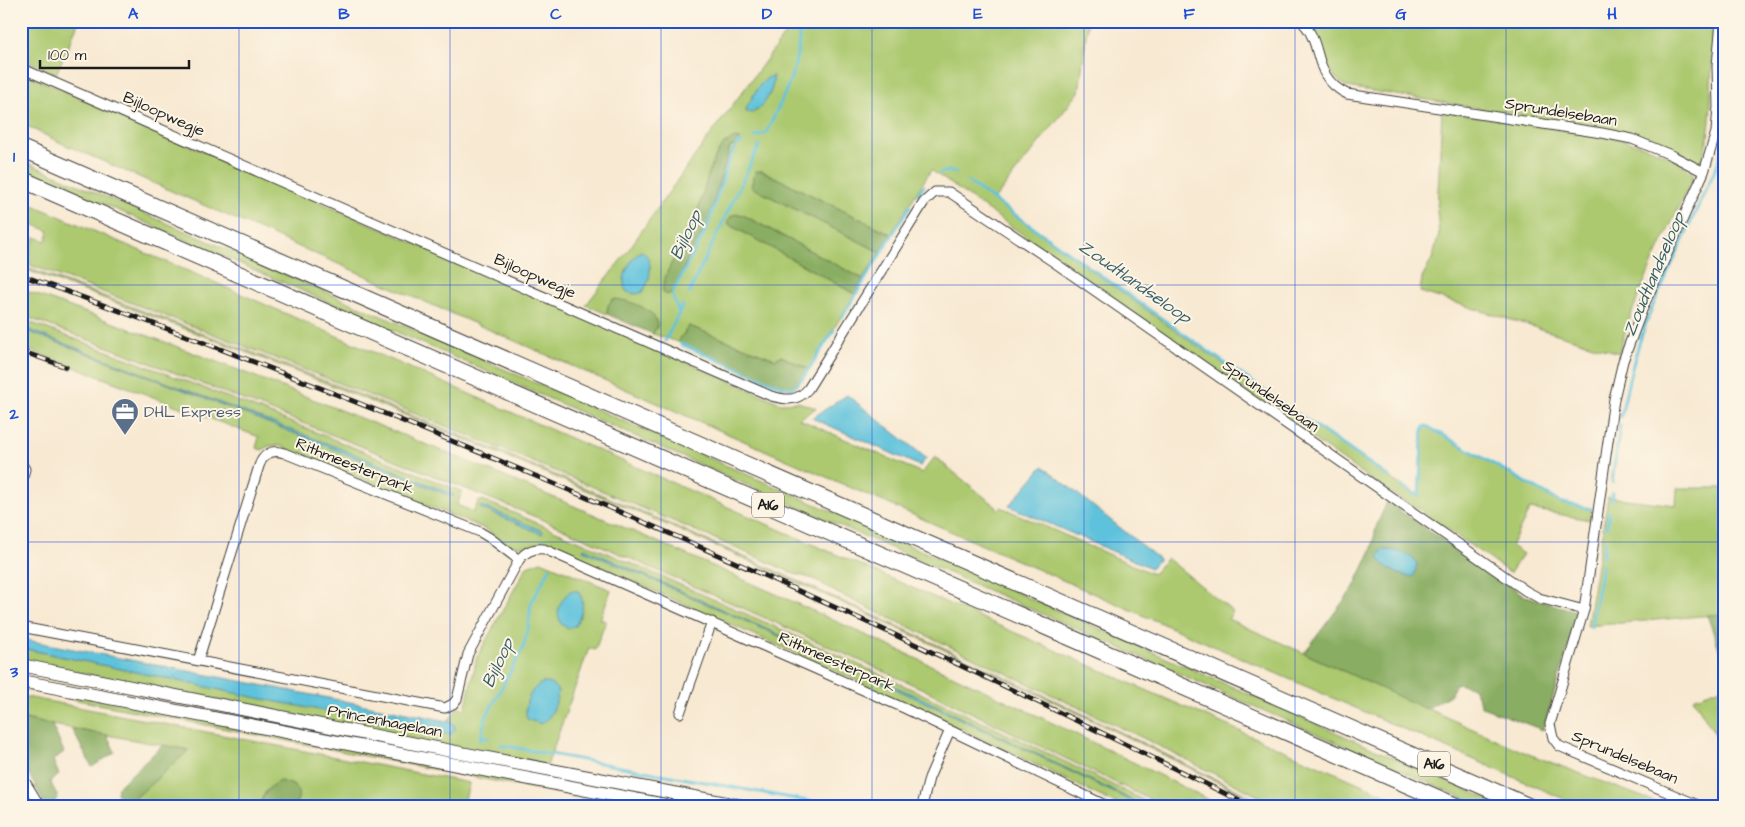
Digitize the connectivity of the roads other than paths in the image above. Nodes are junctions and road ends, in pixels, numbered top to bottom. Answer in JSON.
{"nodes":[{"id":1,"x":1301,"y":21,"type":"edge"},
{"id":2,"x":1722,"y":21,"type":"edge"},
{"id":3,"x":21,"y":68,"type":"edge"},
{"id":4,"x":26,"y":148,"type":"edge"},
{"id":5,"x":1704,"y":172,"type":"junction"},
{"id":6,"x":21,"y":179,"type":"edge"},
{"id":7,"x":21,"y":187,"type":"edge"},
{"id":8,"x":949,"y":192,"type":"joint"},
{"id":9,"x":79,"y":204,"type":"junction"},
{"id":10,"x":21,"y":463,"type":"edge"},
{"id":11,"x":21,"y":486,"type":"edge"},
{"id":12,"x":518,"y":560,"type":"junction"},
{"id":13,"x":1584,"y":610,"type":"junction"},
{"id":14,"x":712,"y":622,"type":"junction"},
{"id":15,"x":21,"y":627,"type":"edge"},
{"id":16,"x":198,"y":661,"type":"junction"},
{"id":17,"x":21,"y":665,"type":"edge"},
{"id":18,"x":21,"y":680,"type":"edge"},
{"id":19,"x":680,"y":714,"type":"dead end"},
{"id":20,"x":950,"y":730,"type":"junction"},
{"id":21,"x":21,"y":775,"type":"edge"},
{"id":22,"x":40,"y":806,"type":"edge"},
{"id":23,"x":670,"y":806,"type":"edge"},
{"id":24,"x":742,"y":806,"type":"edge"},
{"id":25,"x":922,"y":806,"type":"edge"},
{"id":26,"x":1107,"y":806,"type":"edge"},
{"id":27,"x":1456,"y":806,"type":"edge"},
{"id":28,"x":1528,"y":806,"type":"edge"},
{"id":29,"x":1700,"y":806,"type":"edge"}],
"edges":[{"from":1,"to":5,"type":"street","name":"Sprundelsebaan"},
{"from":2,"to":5,"type":"street","name":"Sprundelsebaan"},
{"from":3,"to":8,"type":"street","name":"Bijloopwegje"},
{"from":4,"to":28,"type":"highway","number":"A16"},
{"from":5,"to":13,"type":"street","name":"Sprundelsebaan"},
{"from":6,"to":9,"type":"highway","number":"A16"},
{"from":7,"to":9,"type":"highway","number":"A16"},
{"from":8,"to":13,"type":"street","name":"Sprundelsebaan"},
{"from":9,"to":27,"type":"highway","number":"A16"},
{"from":10,"to":11,"type":"street"},
{"from":12,"to":14,"type":"street","name":"Rithmeesterpark"},
{"from":12,"to":16,"type":"street"},
{"from":12,"to":16,"type":"street","name":"Rithmeesterpark"},
{"from":13,"to":29,"type":"street","name":"Sprundelsebaan"},
{"from":14,"to":19,"type":"street"},
{"from":14,"to":20,"type":"street","name":"Rithmeesterpark"},
{"from":15,"to":16,"type":"street"},
{"from":17,"to":24,"type":"main road","name":"Princenhagelaan"},
{"from":18,"to":23,"type":"main road","name":"Princenhagelaan"},
{"from":20,"to":25,"type":"street"},
{"from":20,"to":26,"type":"street","name":"Rithmeesterpark"},
{"from":21,"to":22,"type":"street"}]}
